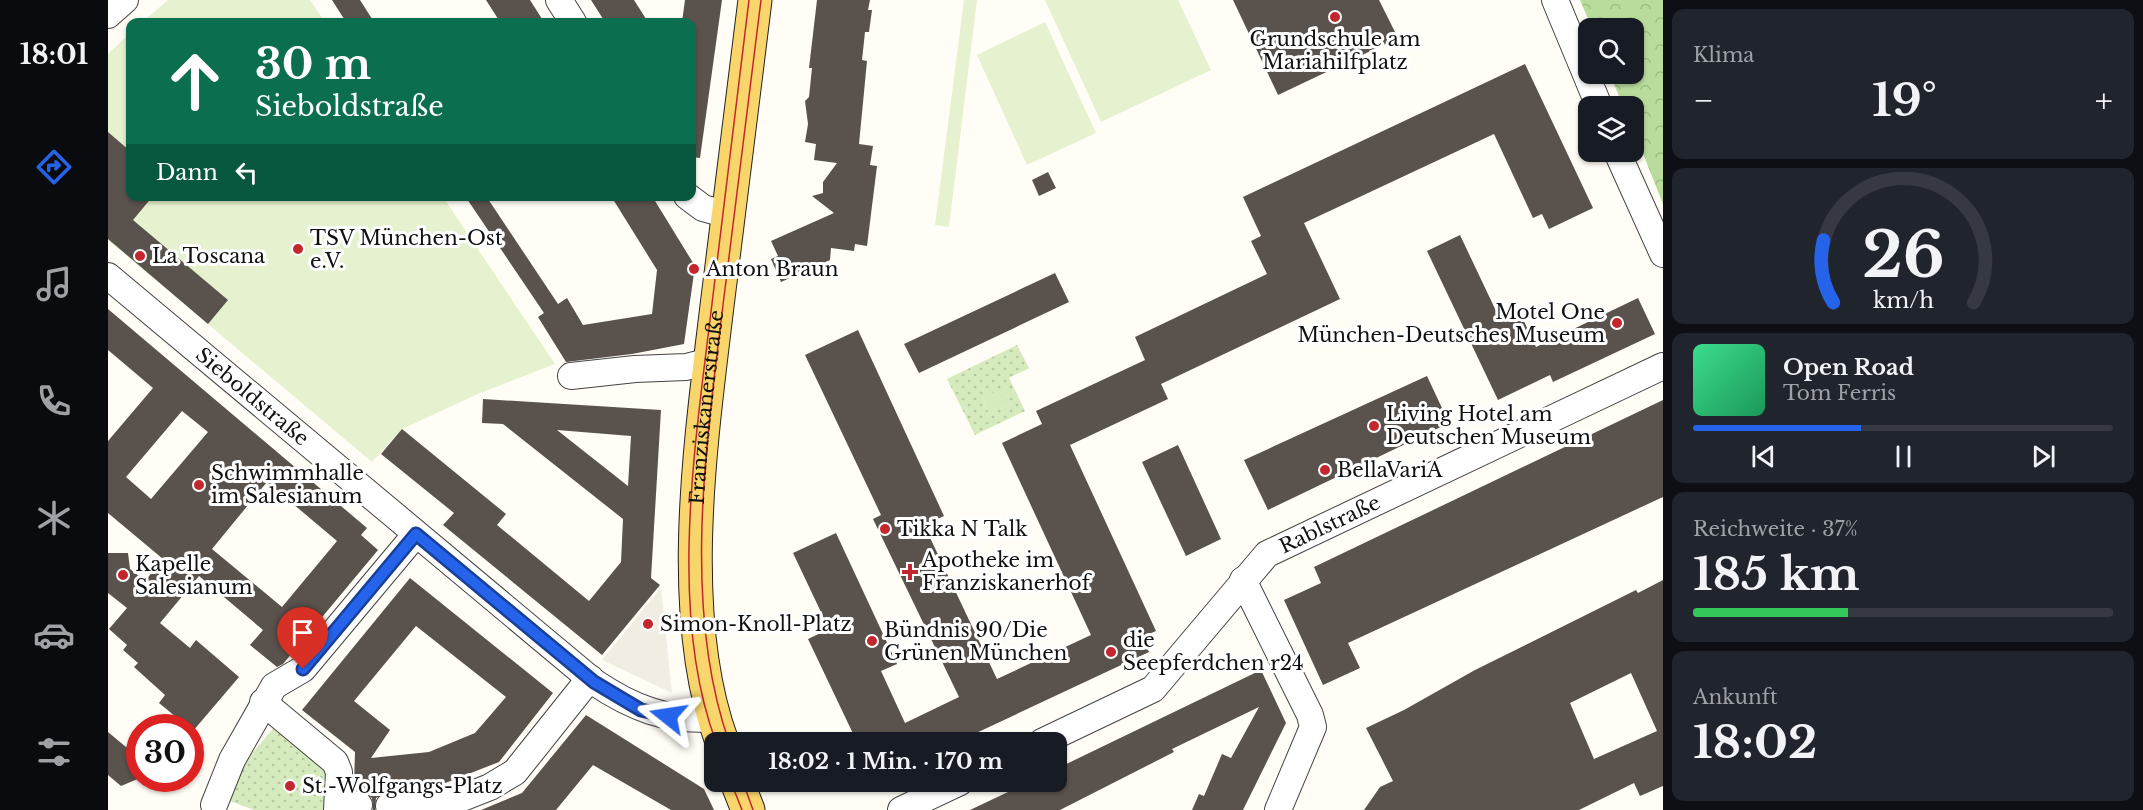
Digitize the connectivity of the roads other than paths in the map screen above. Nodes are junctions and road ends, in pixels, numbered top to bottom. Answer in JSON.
{"nodes":[{"id":1,"x":125,"y":0,"type":"edge"},
{"id":2,"x":559,"y":0,"type":"edge"},
{"id":3,"x":755,"y":0,"type":"edge"},
{"id":4,"x":1555,"y":0,"type":"edge"},
{"id":5,"x":108,"y":15,"type":"edge"},
{"id":6,"x":570,"y":18,"type":"edge"},
{"id":7,"x":1595,"y":96,"type":"edge"},
{"id":8,"x":1622,"y":162,"type":"edge"},
{"id":9,"x":694,"y":201,"type":"edge"},
{"id":10,"x":728,"y":215,"type":"junction"},
{"id":11,"x":1663,"y":254,"type":"edge"},
{"id":12,"x":108,"y":276,"type":"edge"},
{"id":13,"x":710,"y":361,"type":"junction"},
{"id":14,"x":1663,"y":366,"type":"edge"},
{"id":15,"x":571,"y":376,"type":"dead end"},
{"id":16,"x":416,"y":534,"type":"junction"},
{"id":17,"x":1243,"y":580,"type":"junction"},
{"id":18,"x":590,"y":678,"type":"junction"},
{"id":19,"x":263,"y":702,"type":"junction"},
{"id":20,"x":718,"y":730,"type":"edge"},
{"id":21,"x":1063,"y":732,"type":"edge"},
{"id":22,"x":740,"y":792,"type":"edge"},
{"id":23,"x":939,"y":792,"type":"edge"},
{"id":24,"x":214,"y":805,"type":"dead end"},
{"id":25,"x":345,"y":806,"type":"edge"},
{"id":26,"x":389,"y":806,"type":"dead end"},
{"id":27,"x":748,"y":810,"type":"edge"},
{"id":28,"x":901,"y":810,"type":"edge"},
{"id":29,"x":1278,"y":810,"type":"edge"}],
"edges":[{"from":1,"to":5,"type":"street"},
{"from":2,"to":6,"type":"street"},
{"from":3,"to":10,"type":"main road","name":"Franziskanerstraße"},
{"from":4,"to":7,"type":"street"},
{"from":8,"to":11,"type":"street"},
{"from":9,"to":10,"type":"street"},
{"from":10,"to":13,"type":"main road","name":"Franziskanerstraße"},
{"from":12,"to":16,"type":"street","name":"Sieboldstraße"},
{"from":13,"to":15,"type":"street"},
{"from":13,"to":20,"type":"main road","name":"Franziskanerstraße"},
{"from":14,"to":17,"type":"street","name":"Rablstraße"},
{"from":16,"to":18,"type":"street","name":"Sieboldstraße"},
{"from":16,"to":19,"type":"street"},
{"from":17,"to":21,"type":"street","name":"Rablstraße"},
{"from":17,"to":29,"type":"street"},
{"from":18,"to":20,"type":"street"},
{"from":18,"to":26,"type":"street"},
{"from":19,"to":24,"type":"street"},
{"from":19,"to":25,"type":"street"},
{"from":22,"to":27,"type":"main road"},
{"from":23,"to":28,"type":"street"}]}
